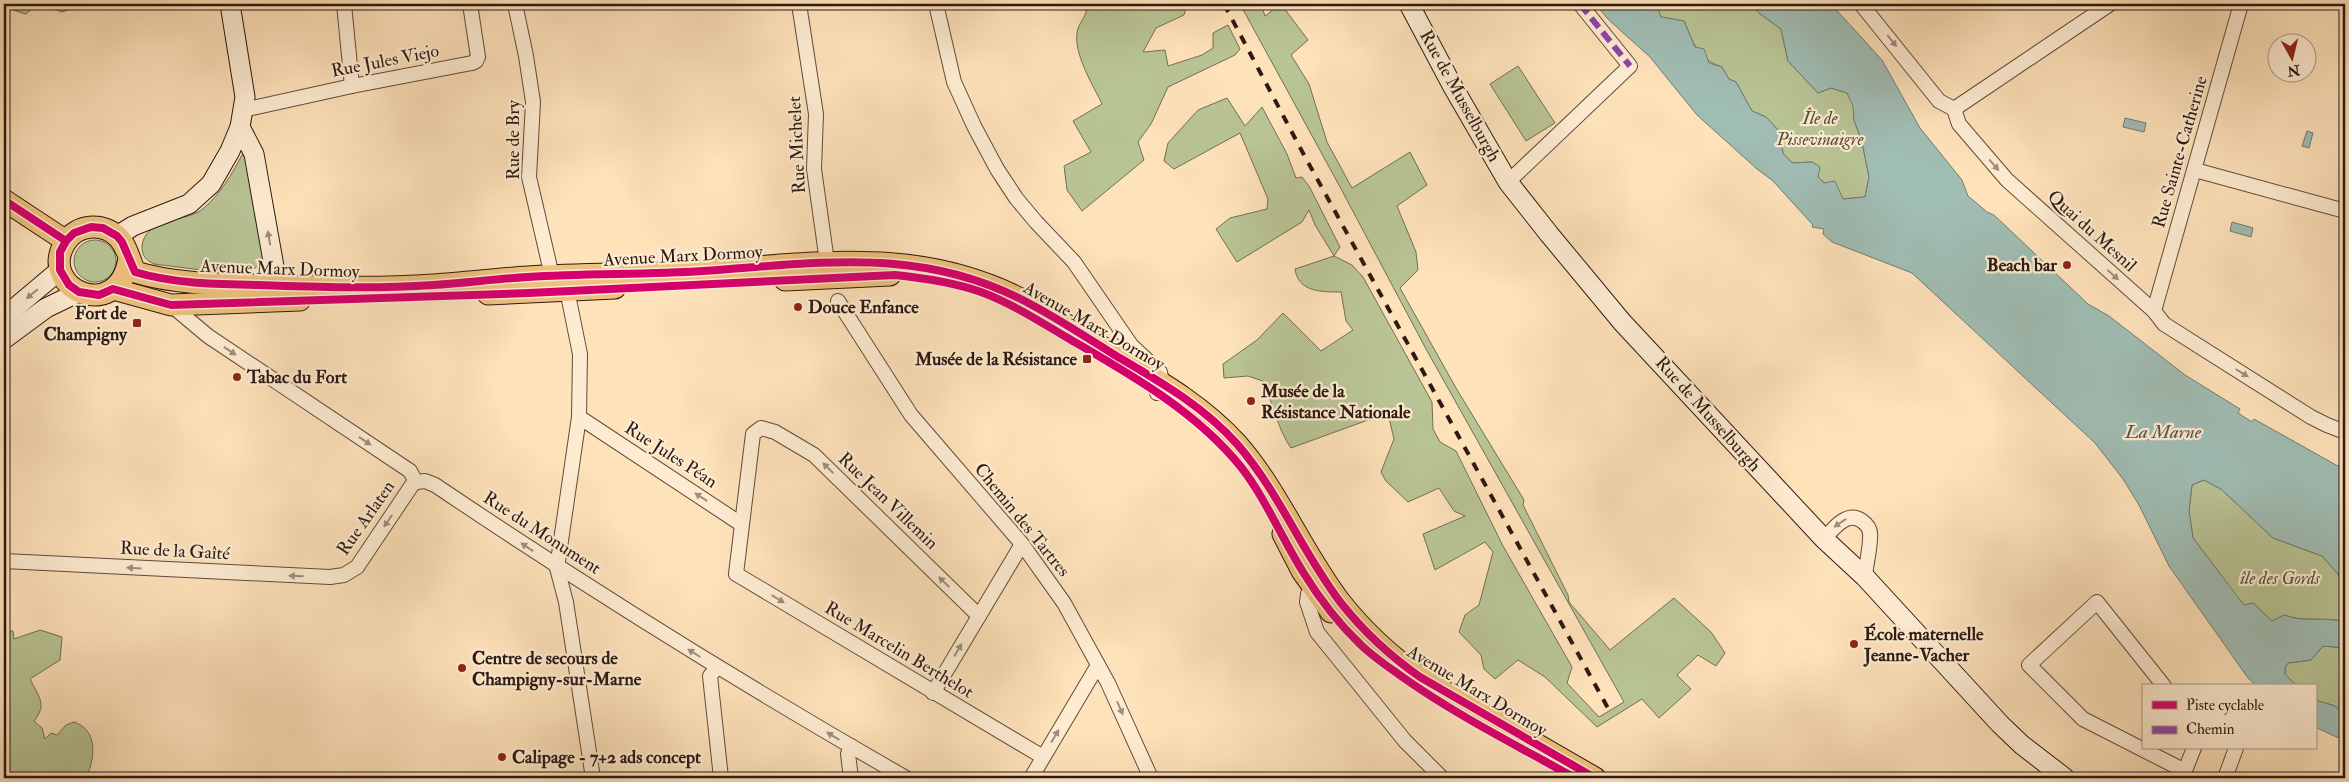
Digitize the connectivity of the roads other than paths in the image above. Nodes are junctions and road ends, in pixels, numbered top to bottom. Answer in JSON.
{"nodes":[{"id":1,"x":230,"y":4,"type":"edge"},
{"id":2,"x":344,"y":4,"type":"edge"},
{"id":3,"x":470,"y":4,"type":"edge"},
{"id":4,"x":515,"y":4,"type":"edge"},
{"id":5,"x":800,"y":4,"type":"edge"},
{"id":6,"x":936,"y":4,"type":"edge"},
{"id":7,"x":1409,"y":4,"type":"edge"},
{"id":8,"x":1580,"y":4,"type":"edge"},
{"id":9,"x":1861,"y":4,"type":"edge"},
{"id":10,"x":2110,"y":4,"type":"edge"},
{"id":11,"x":2241,"y":4,"type":"edge"},
{"id":12,"x":352,"y":86,"type":"junction"},
{"id":13,"x":1954,"y":109,"type":"junction"},
{"id":14,"x":242,"y":119,"type":"junction"},
{"id":15,"x":2195,"y":170,"type":"junction"},
{"id":16,"x":1508,"y":182,"type":"junction"},
{"id":17,"x":4,"y":200,"type":"edge"},
{"id":18,"x":2345,"y":211,"type":"edge"},
{"id":19,"x":117,"y":236,"type":"junction"},
{"id":20,"x":66,"y":241,"type":"junction"},
{"id":21,"x":129,"y":258,"type":"junction"},
{"id":22,"x":60,"y":270,"type":"junction"},
{"id":23,"x":828,"y":270,"type":"junction"},
{"id":24,"x":559,"y":283,"type":"junction"},
{"id":25,"x":276,"y":286,"type":"junction"},
{"id":26,"x":112,"y":289,"type":"junction"},
{"id":27,"x":79,"y":292,"type":"junction"},
{"id":28,"x":838,"y":301,"type":"dead end"},
{"id":29,"x":171,"y":305,"type":"junction"},
{"id":30,"x":2154,"y":311,"type":"junction"},
{"id":31,"x":4,"y":317,"type":"edge"},
{"id":32,"x":4,"y":339,"type":"edge"},
{"id":33,"x":1160,"y":388,"type":"junction"},
{"id":34,"x":579,"y":417,"type":"junction"},
{"id":35,"x":2345,"y":432,"type":"edge"},
{"id":36,"x":416,"y":482,"type":"junction"},
{"id":37,"x":742,"y":524,"type":"junction"},
{"id":38,"x":1824,"y":539,"type":"junction"},
{"id":39,"x":1022,"y":544,"type":"junction"},
{"id":40,"x":4,"y":561,"type":"edge"},
{"id":41,"x":557,"y":568,"type":"junction"},
{"id":42,"x":344,"y":576,"type":"joint"},
{"id":43,"x":1865,"y":577,"type":"junction"},
{"id":44,"x":1320,"y":585,"type":"junction"},
{"id":45,"x":979,"y":616,"type":"junction"},
{"id":46,"x":1098,"y":665,"type":"junction"},
{"id":47,"x":718,"y":667,"type":"junction"},
{"id":48,"x":2162,"y":684,"type":"edge"},
{"id":49,"x":936,"y":689,"type":"junction"},
{"id":50,"x":851,"y":746,"type":"junction"},
{"id":51,"x":2193,"y":750,"type":"edge"},
{"id":52,"x":2235,"y":750,"type":"edge"},
{"id":53,"x":1043,"y":757,"type":"junction"},
{"id":54,"x":2183,"y":775,"type":"edge"},
{"id":55,"x":593,"y":778,"type":"edge"},
{"id":56,"x":721,"y":778,"type":"edge"},
{"id":57,"x":851,"y":778,"type":"edge"},
{"id":58,"x":906,"y":778,"type":"edge"},
{"id":59,"x":1031,"y":778,"type":"edge"},
{"id":60,"x":1151,"y":778,"type":"edge"},
{"id":61,"x":1442,"y":778,"type":"edge"},
{"id":62,"x":1574,"y":778,"type":"edge"},
{"id":63,"x":1595,"y":778,"type":"edge"},
{"id":64,"x":2065,"y":778,"type":"edge"},
{"id":65,"x":2226,"y":778,"type":"edge"}],
"edges":[{"from":1,"to":14,"type":"street"},
{"from":2,"to":12,"type":"street"},
{"from":3,"to":12,"type":"street","name":"Rue Jules Viejo"},
{"from":4,"to":24,"type":"street","name":"Rue de Bry"},
{"from":5,"to":23,"type":"street","name":"Rue Michelet"},
{"from":6,"to":33,"type":"street"},
{"from":7,"to":16,"type":"street","name":"Rue de Musselburgh"},
{"from":8,"to":16,"type":"street"},
{"from":9,"to":13,"type":"street","name":"Quai du Mesnil","one_way":true},
{"from":10,"to":13,"type":"street"},
{"from":11,"to":15,"type":"street","name":"Rue Sainte-Catherine"},
{"from":12,"to":14,"type":"street","name":"Rue Jules Viejo"},
{"from":13,"to":30,"type":"street","name":"Quai du Mesnil","one_way":true},
{"from":14,"to":19,"type":"street"},
{"from":25,"to":14,"type":"street","one_way":true},
{"from":15,"to":18,"type":"street"},
{"from":15,"to":30,"type":"street","name":"Rue Sainte-Catherine"},
{"from":16,"to":38,"type":"street","name":"Rue de Musselburgh"},
{"from":17,"to":20,"type":"main road"},
{"from":19,"to":20,"type":"main road"},
{"from":19,"to":21,"type":"main road"},
{"from":20,"to":22,"type":"main road"},
{"from":21,"to":25,"type":"main road","name":"Avenue Marx Dormoy"},
{"from":21,"to":26,"type":"main road"},
{"from":22,"to":27,"type":"main road"},
{"from":22,"to":31,"type":"street","one_way":true},
{"from":23,"to":24,"type":"main road","name":"Avenue Marx Dormoy"},
{"from":23,"to":33,"type":"main road","name":"Avenue Marx Dormoy"},
{"from":24,"to":25,"type":"main road","name":"Avenue Marx Dormoy"},
{"from":24,"to":29,"type":"main road","name":"Avenue Marx Dormoy"},
{"from":24,"to":34,"type":"street","name":"Rue de Bry"},
{"from":26,"to":27,"type":"main road"},
{"from":26,"to":29,"type":"main road","name":"Avenue Marx Dormoy"},
{"from":27,"to":32,"type":"street"},
{"from":28,"to":39,"type":"street","name":"Chemin des Tartres"},
{"from":29,"to":36,"type":"street","one_way":true},
{"from":30,"to":35,"type":"street","name":"Quai du Mesnil","one_way":true},
{"from":33,"to":44,"type":"main road","name":"Avenue Marx Dormoy"},
{"from":37,"to":34,"type":"street","name":"Rue Jules Péan","one_way":true},
{"from":34,"to":41,"type":"street","name":"Rue de Bry"},
{"from":41,"to":36,"type":"street","name":"Rue du Monument","one_way":true},
{"from":36,"to":42,"type":"street","name":"Rue Arlaten","one_way":true},
{"from":45,"to":37,"type":"street","name":"Rue Jean Villemin","one_way":true},
{"from":37,"to":49,"type":"street","name":"Rue Marcelin Berthelot","one_way":true},
{"from":38,"to":43,"type":"street","name":"Rue de Musselburgh"},
{"from":43,"to":38,"type":"street","one_way":true},
{"from":39,"to":45,"type":"street"},
{"from":39,"to":46,"type":"street","name":"Chemin des Tartres"},
{"from":42,"to":40,"type":"street","name":"Rue de la Gaîté","one_way":true},
{"from":47,"to":41,"type":"street","name":"Rue du Monument","one_way":true},
{"from":41,"to":55,"type":"street"},
{"from":43,"to":64,"type":"street","name":"Rue de Musselburgh"},
{"from":44,"to":61,"type":"street"},
{"from":44,"to":62,"type":"main road","name":"Avenue Marx Dormoy"},
{"from":44,"to":63,"type":"main road","name":"Avenue Marx Dormoy"},
{"from":49,"to":45,"type":"street","one_way":true},
{"from":53,"to":46,"type":"street","one_way":true},
{"from":46,"to":60,"type":"street","name":"Chemin des Tartres","one_way":true},
{"from":50,"to":47,"type":"street","name":"Rue du Monument","one_way":true},
{"from":47,"to":56,"type":"street"},
{"from":48,"to":54,"type":"street"},
{"from":49,"to":53,"type":"street","name":"Rue Marcelin Berthelot"},
{"from":50,"to":57,"type":"street"},
{"from":50,"to":58,"type":"street","name":"Rue du Monument"},
{"from":51,"to":54,"type":"street"},
{"from":52,"to":65,"type":"street"},
{"from":53,"to":59,"type":"street"}]}
